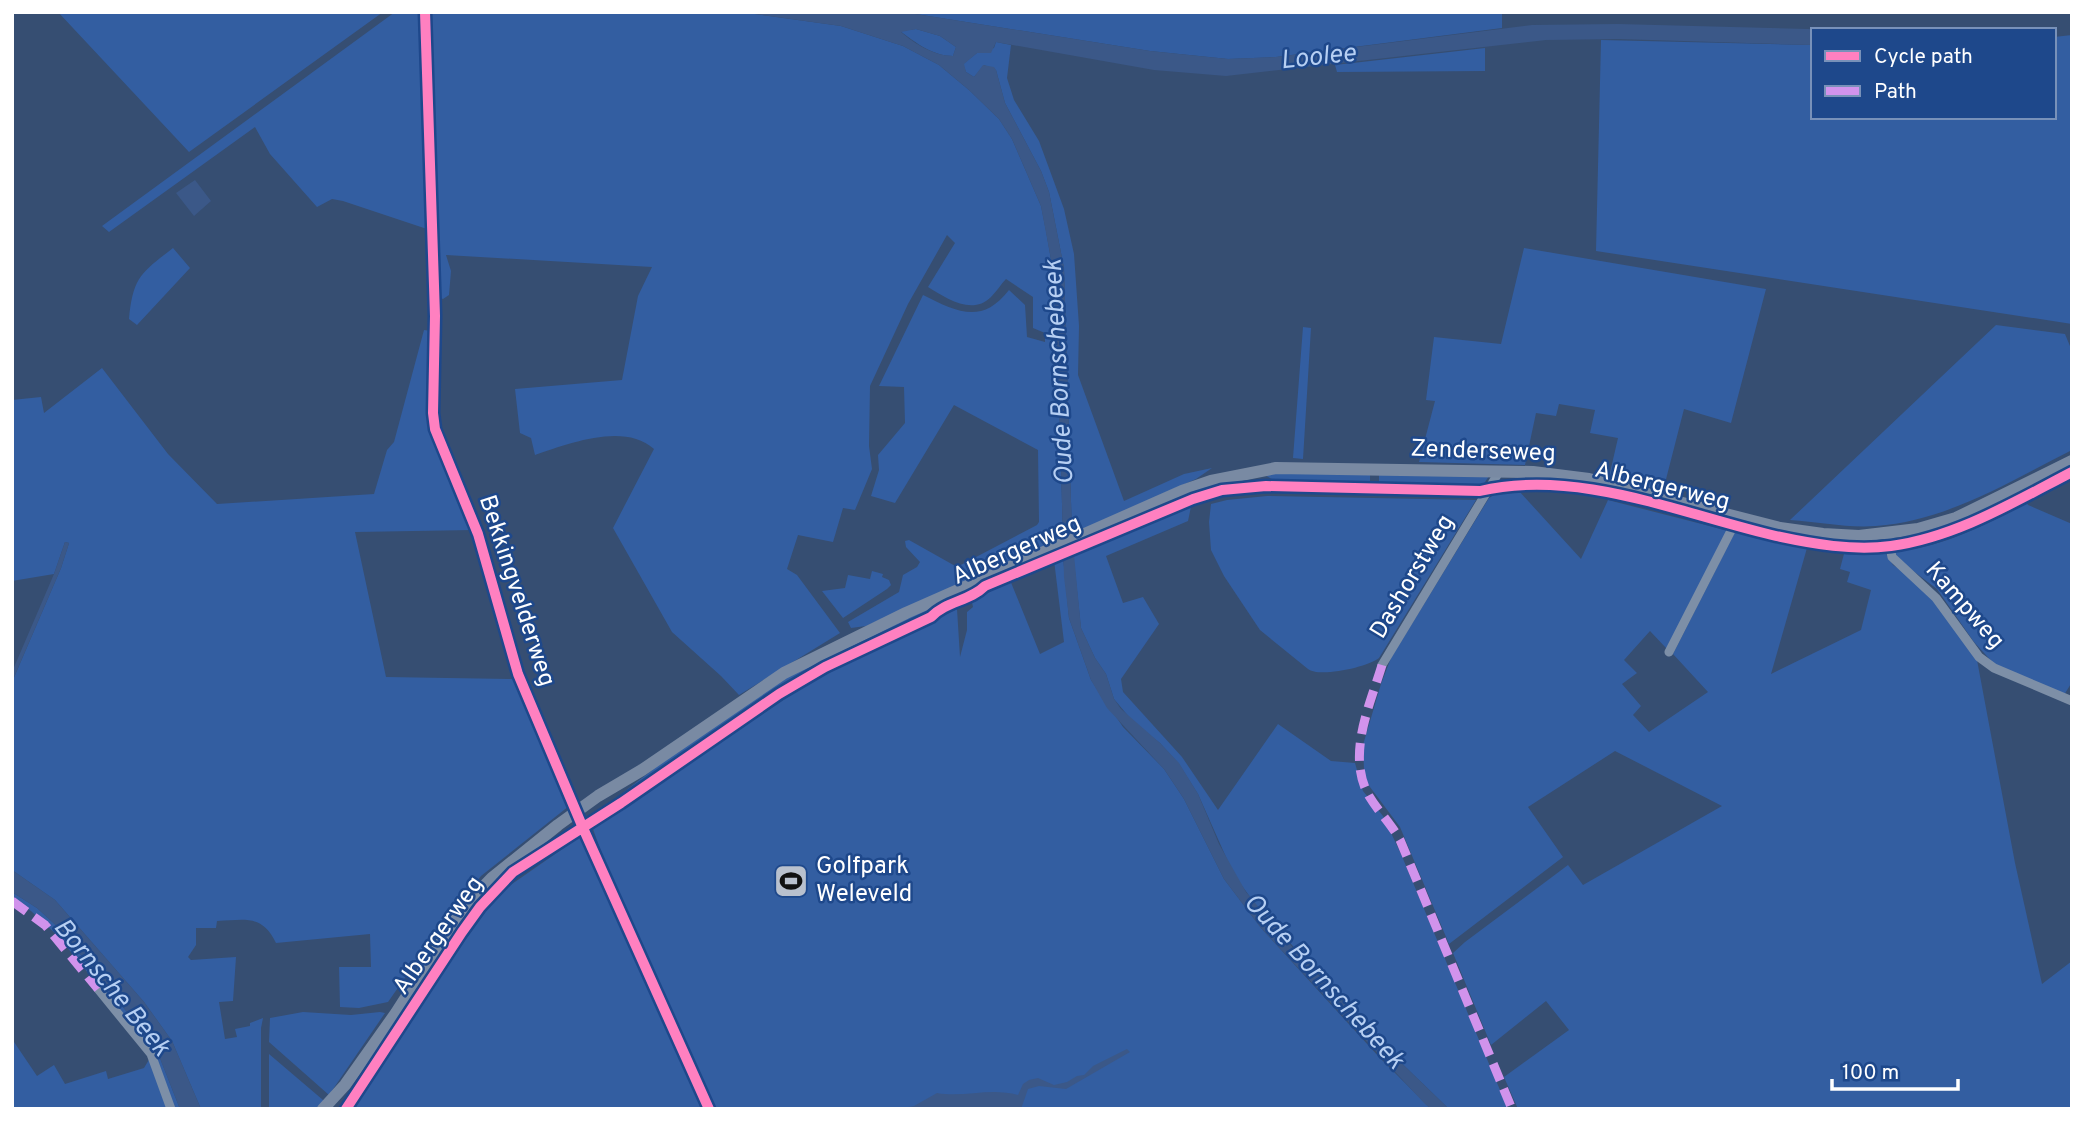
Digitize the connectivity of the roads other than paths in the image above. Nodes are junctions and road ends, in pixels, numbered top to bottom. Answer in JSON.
{"nodes":[{"id":1,"x":425,"y":12,"type":"edge"},
{"id":2,"x":2072,"y":461,"type":"edge"},
{"id":3,"x":1248,"y":472,"type":"joint"},
{"id":4,"x":1499,"y":472,"type":"junction"},
{"id":5,"x":1738,"y":517,"type":"junction"},
{"id":6,"x":1887,"y":533,"type":"junction"},
{"id":7,"x":1669,"y":652,"type":"dead end"},
{"id":8,"x":1382,"y":665,"type":"dead end"},
{"id":9,"x":2072,"y":701,"type":"edge"},
{"id":10,"x":578,"y":815,"type":"junction"},
{"id":11,"x":98,"y":989,"type":"dead end"},
{"id":12,"x":172,"y":1109,"type":"edge"},
{"id":13,"x":323,"y":1109,"type":"edge"},
{"id":14,"x":709,"y":1109,"type":"edge"}],
"edges":[{"from":1,"to":10,"type":"street","name":"Bekkingvelderweg"},
{"from":2,"to":6,"type":"main road","name":"Zenderseweg"},
{"from":3,"to":4,"type":"main road","name":"Zenderseweg"},
{"from":3,"to":10,"type":"main road","name":"Albergerweg"},
{"from":4,"to":5,"type":"main road","name":"Zenderseweg"},
{"from":4,"to":8,"type":"street","name":"Dashorstweg"},
{"from":5,"to":6,"type":"main road","name":"Zenderseweg"},
{"from":5,"to":7,"type":"street"},
{"from":6,"to":9,"type":"street","name":"Kampweg"},
{"from":10,"to":13,"type":"main road","name":"Albergerweg"},
{"from":10,"to":14,"type":"street","name":"Bekkingvelderweg"},
{"from":11,"to":12,"type":"street"}]}
